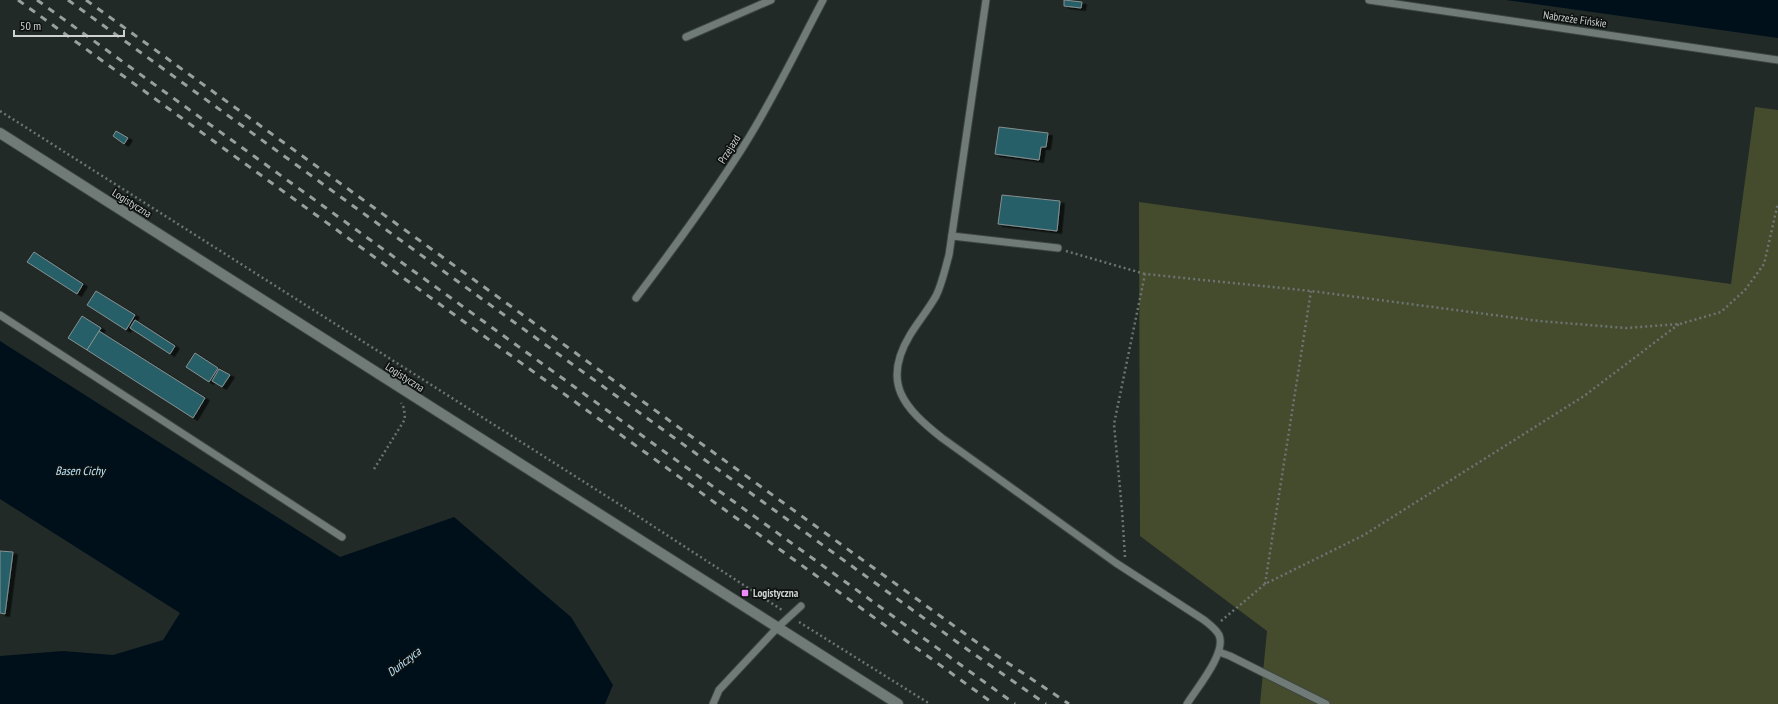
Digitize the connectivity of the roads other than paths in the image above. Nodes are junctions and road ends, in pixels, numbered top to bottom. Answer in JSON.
{"nodes":[{"id":1,"x":771,"y":0,"type":"edge"},
{"id":2,"x":823,"y":0,"type":"edge"},
{"id":3,"x":986,"y":0,"type":"edge"},
{"id":4,"x":1369,"y":0,"type":"edge"},
{"id":5,"x":686,"y":36,"type":"dead end"},
{"id":6,"x":1778,"y":60,"type":"edge"},
{"id":7,"x":0,"y":133,"type":"edge"},
{"id":8,"x":0,"y":136,"type":"edge"},
{"id":9,"x":20,"y":146,"type":"junction"},
{"id":10,"x":952,"y":236,"type":"junction"},
{"id":11,"x":1058,"y":248,"type":"road end"},
{"id":12,"x":636,"y":298,"type":"dead end"},
{"id":13,"x":0,"y":315,"type":"edge"},
{"id":14,"x":342,"y":538,"type":"dead end"},
{"id":15,"x":801,"y":606,"type":"dead end"},
{"id":16,"x":777,"y":628,"type":"junction"},
{"id":17,"x":1219,"y":652,"type":"junction"},
{"id":18,"x":713,"y":704,"type":"edge"},
{"id":19,"x":898,"y":704,"type":"edge"},
{"id":20,"x":1186,"y":704,"type":"edge"},
{"id":21,"x":1326,"y":704,"type":"edge"}],
"edges":[{"from":1,"to":5,"type":"lane"},
{"from":2,"to":12,"type":"lane","name":"Przejazd"},
{"from":3,"to":10,"type":"lane"},
{"from":4,"to":6,"type":"lane","name":"Nabrzeże Fińskie"},
{"from":7,"to":9,"type":"street","name":"Logistyczna"},
{"from":8,"to":9,"type":"street","name":"Logistyczna"},
{"from":9,"to":16,"type":"street","name":"Logistyczna"},
{"from":10,"to":11,"type":"lane"},
{"from":10,"to":17,"type":"lane"},
{"from":13,"to":14,"type":"lane"},
{"from":15,"to":16,"type":"lane"},
{"from":16,"to":18,"type":"lane"},
{"from":16,"to":19,"type":"street","name":"Logistyczna"},
{"from":17,"to":20,"type":"lane"},
{"from":17,"to":21,"type":"lane"}]}
